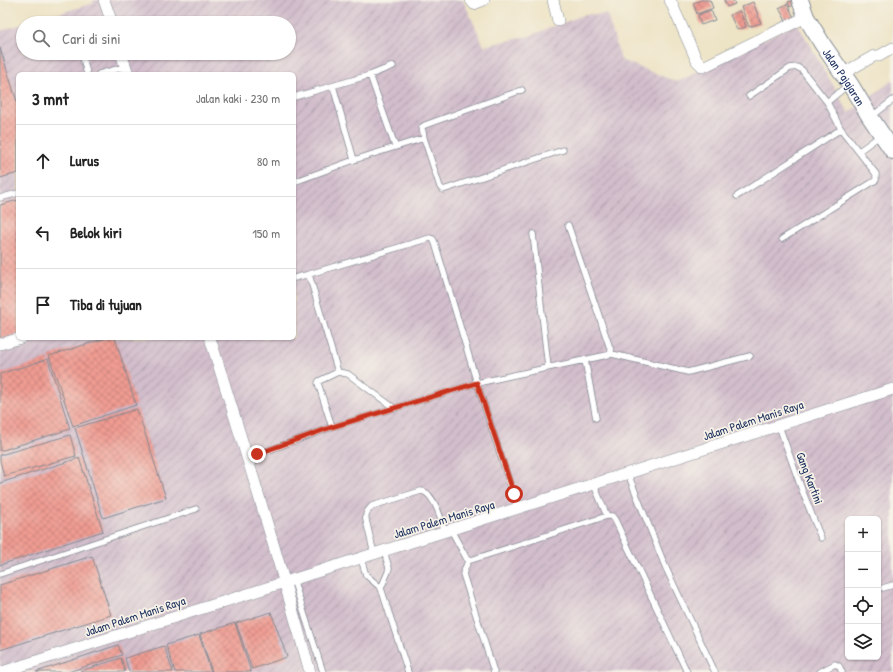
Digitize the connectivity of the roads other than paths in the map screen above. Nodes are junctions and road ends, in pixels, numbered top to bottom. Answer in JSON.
{"nodes":[{"id":1,"x":104,"y":0,"type":"edge"},
{"id":2,"x":471,"y":0,"type":"edge"},
{"id":3,"x":484,"y":0,"type":"edge"},
{"id":4,"x":553,"y":0,"type":"edge"},
{"id":5,"x":670,"y":0,"type":"edge"},
{"id":6,"x":800,"y":0,"type":"edge"},
{"id":7,"x":110,"y":16,"type":"edge"},
{"id":8,"x":806,"y":17,"type":"junction"},
{"id":9,"x":558,"y":21,"type":"dead end"},
{"id":10,"x":893,"y":48,"type":"edge"},
{"id":11,"x":84,"y":60,"type":"edge"},
{"id":12,"x":123,"y":60,"type":"edge"},
{"id":13,"x":393,"y":66,"type":"dead end"},
{"id":14,"x":126,"y":71,"type":"edge"},
{"id":15,"x":87,"y":72,"type":"edge"},
{"id":16,"x":370,"y":75,"type":"junction"},
{"id":17,"x":846,"y":79,"type":"junction"},
{"id":18,"x":333,"y":86,"type":"junction"},
{"id":19,"x":522,"y":90,"type":"dead end"},
{"id":20,"x":296,"y":96,"type":"edge"},
{"id":21,"x":748,"y":96,"type":"dead end"},
{"id":22,"x":893,"y":100,"type":"edge"},
{"id":23,"x":826,"y":102,"type":"junction"},
{"id":24,"x":870,"y":117,"type":"junction"},
{"id":25,"x":840,"y":129,"type":"junction"},
{"id":26,"x":882,"y":134,"type":"junction"},
{"id":27,"x":424,"y":138,"type":"junction"},
{"id":28,"x":395,"y":146,"type":"junction"},
{"id":29,"x":563,"y":150,"type":"dead end"},
{"id":30,"x":893,"y":150,"type":"edge"},
{"id":31,"x":858,"y":151,"type":"junction"},
{"id":32,"x":354,"y":160,"type":"junction"},
{"id":33,"x":296,"y":181,"type":"edge"},
{"id":34,"x":16,"y":194,"type":"edge"},
{"id":35,"x":737,"y":196,"type":"dead end"},
{"id":36,"x":0,"y":198,"type":"edge"},
{"id":37,"x":568,"y":225,"type":"dead end"},
{"id":38,"x":533,"y":234,"type":"dead end"},
{"id":39,"x":782,"y":239,"type":"dead end"},
{"id":40,"x":306,"y":275,"type":"junction"},
{"id":41,"x":296,"y":278,"type":"edge"},
{"id":42,"x":16,"y":339,"type":"edge"},
{"id":43,"x":211,"y":340,"type":"edge"},
{"id":44,"x":0,"y":344,"type":"edge"},
{"id":45,"x":612,"y":354,"type":"junction"},
{"id":46,"x":750,"y":356,"type":"dead end"},
{"id":47,"x":584,"y":360,"type":"junction"},
{"id":48,"x":548,"y":367,"type":"junction"},
{"id":49,"x":338,"y":372,"type":"junction"},
{"id":50,"x":477,"y":383,"type":"junction"},
{"id":51,"x":893,"y":389,"type":"edge"},
{"id":52,"x":394,"y":408,"type":"junction"},
{"id":53,"x":596,"y":418,"type":"dead end"},
{"id":54,"x":778,"y":426,"type":"junction"},
{"id":55,"x":332,"y":427,"type":"junction"},
{"id":56,"x":248,"y":458,"type":"junction"},
{"id":57,"x":628,"y":474,"type":"junction"},
{"id":58,"x":594,"y":485,"type":"junction"},
{"id":59,"x":196,"y":509,"type":"dead end"},
{"id":60,"x":518,"y":509,"type":"junction"},
{"id":61,"x":607,"y":516,"type":"junction"},
{"id":62,"x":448,"y":531,"type":"junction"},
{"id":63,"x":821,"y":538,"type":"dead end"},
{"id":64,"x":379,"y":553,"type":"junction"},
{"id":65,"x":360,"y":559,"type":"junction"},
{"id":66,"x":468,"y":561,"type":"junction"},
{"id":67,"x":0,"y":574,"type":"edge"},
{"id":68,"x":289,"y":581,"type":"junction"},
{"id":69,"x":893,"y":585,"type":"edge"},
{"id":70,"x":381,"y":588,"type":"junction"},
{"id":71,"x":882,"y":588,"type":"dead end"},
{"id":72,"x":2,"y":672,"type":"edge"},
{"id":73,"x":310,"y":672,"type":"edge"},
{"id":74,"x":322,"y":672,"type":"edge"},
{"id":75,"x":408,"y":672,"type":"edge"},
{"id":76,"x":494,"y":672,"type":"edge"},
{"id":77,"x":687,"y":672,"type":"edge"},
{"id":78,"x":715,"y":672,"type":"edge"},
{"id":79,"x":820,"y":672,"type":"edge"},
{"id":80,"x":842,"y":672,"type":"edge"}],
"edges":[{"from":1,"to":7,"type":"street"},
{"from":2,"to":3,"type":"street"},
{"from":4,"to":9,"type":"street"},
{"from":5,"to":8,"type":"street"},
{"from":6,"to":8,"type":"main road","name":"Jalan Pajajaran"},
{"from":8,"to":17,"type":"main road","name":"Jalan Pajajaran"},
{"from":10,"to":17,"type":"street"},
{"from":11,"to":15,"type":"lane"},
{"from":12,"to":14,"type":"street"},
{"from":13,"to":16,"type":"lane"},
{"from":16,"to":18,"type":"lane"},
{"from":16,"to":28,"type":"lane"},
{"from":17,"to":23,"type":"lane"},
{"from":17,"to":24,"type":"main road","name":"Jalan Pajajaran"},
{"from":18,"to":20,"type":"lane"},
{"from":18,"to":32,"type":"lane"},
{"from":19,"to":27,"type":"lane"},
{"from":21,"to":23,"type":"lane"},
{"from":22,"to":24,"type":"lane"},
{"from":23,"to":25,"type":"lane"},
{"from":24,"to":26,"type":"main road","name":"Jalan Pajajaran"},
{"from":25,"to":31,"type":"lane"},
{"from":25,"to":35,"type":"lane"},
{"from":26,"to":30,"type":"main road","name":"Jalan Pajajaran"},
{"from":26,"to":31,"type":"lane"},
{"from":27,"to":28,"type":"lane"},
{"from":27,"to":29,"type":"lane"},
{"from":28,"to":32,"type":"lane"},
{"from":31,"to":39,"type":"lane"},
{"from":32,"to":33,"type":"lane"},
{"from":34,"to":36,"type":"lane"},
{"from":37,"to":45,"type":"lane"},
{"from":38,"to":48,"type":"lane"},
{"from":40,"to":41,"type":"lane"},
{"from":40,"to":49,"type":"lane"},
{"from":40,"to":50,"type":"lane"},
{"from":42,"to":44,"type":"street"},
{"from":43,"to":56,"type":"street"},
{"from":45,"to":46,"type":"lane"},
{"from":45,"to":47,"type":"lane"},
{"from":47,"to":48,"type":"lane"},
{"from":47,"to":53,"type":"lane"},
{"from":48,"to":50,"type":"lane"},
{"from":49,"to":52,"type":"lane"},
{"from":49,"to":55,"type":"lane"},
{"from":50,"to":52,"type":"lane"},
{"from":50,"to":60,"type":"lane"},
{"from":51,"to":54,"type":"street","name":"Jalam Palem Manis Raya"},
{"from":52,"to":55,"type":"lane"},
{"from":54,"to":57,"type":"street","name":"Jalam Palem Manis Raya"},
{"from":54,"to":63,"type":"lane","name":"Gang Kartini"},
{"from":55,"to":56,"type":"lane"},
{"from":56,"to":68,"type":"street"},
{"from":57,"to":58,"type":"street","name":"Jalam Palem Manis Raya"},
{"from":57,"to":78,"type":"lane"},
{"from":58,"to":60,"type":"street","name":"Jalam Palem Manis Raya"},
{"from":58,"to":61,"type":"lane"},
{"from":59,"to":67,"type":"lane"},
{"from":60,"to":62,"type":"street","name":"Jalam Palem Manis Raya"},
{"from":61,"to":66,"type":"lane"},
{"from":61,"to":77,"type":"lane"},
{"from":62,"to":64,"type":"street","name":"Jalam Palem Manis Raya"},
{"from":62,"to":64,"type":"lane"},
{"from":62,"to":66,"type":"lane"},
{"from":64,"to":65,"type":"street","name":"Jalam Palem Manis Raya"},
{"from":64,"to":70,"type":"lane"},
{"from":65,"to":68,"type":"street","name":"Jalam Palem Manis Raya"},
{"from":65,"to":70,"type":"lane"},
{"from":66,"to":76,"type":"lane"},
{"from":68,"to":72,"type":"street","name":"Jalam Palem Manis Raya"},
{"from":68,"to":73,"type":"street"},
{"from":68,"to":74,"type":"lane"},
{"from":69,"to":71,"type":"lane"},
{"from":70,"to":75,"type":"lane"},
{"from":79,"to":80,"type":"lane"}]}
